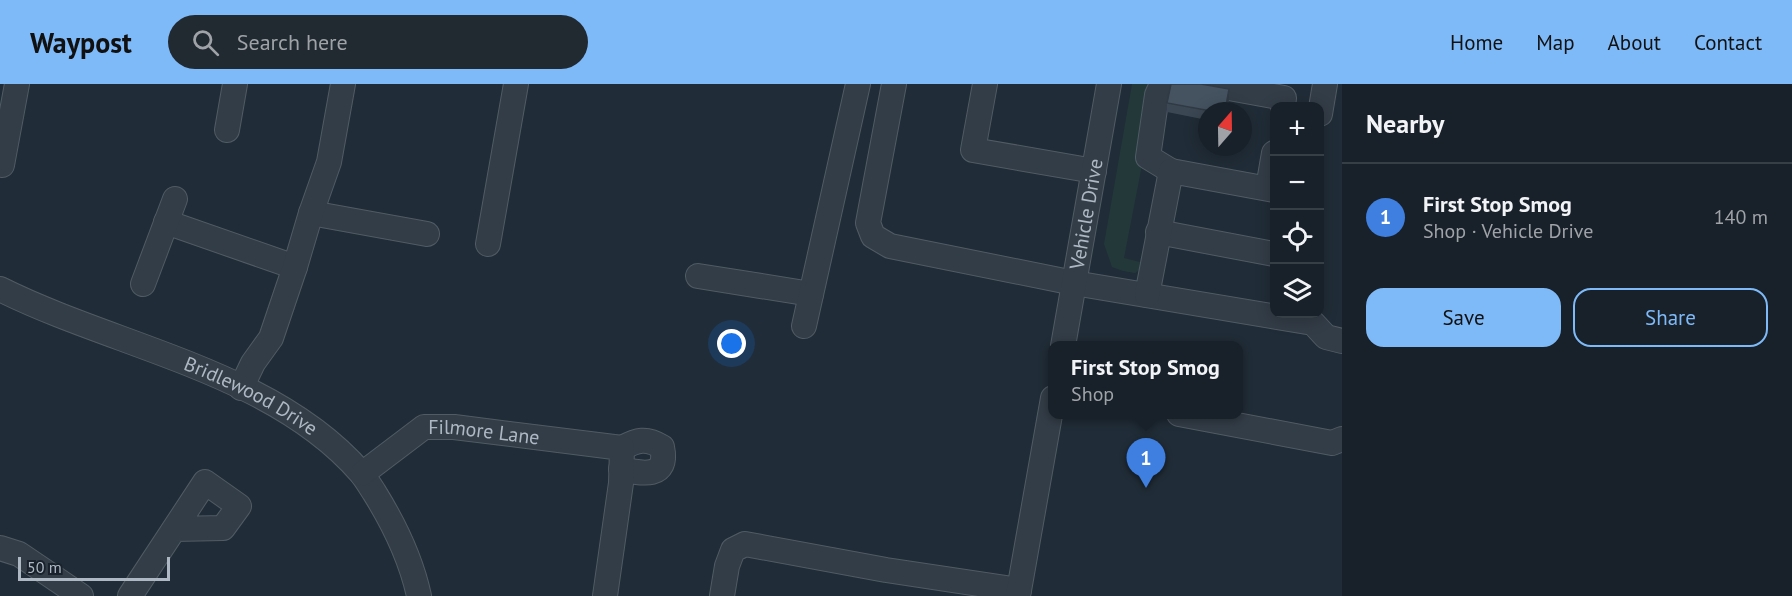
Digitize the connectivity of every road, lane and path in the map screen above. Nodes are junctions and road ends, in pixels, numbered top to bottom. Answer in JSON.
{"nodes":[{"id":1,"x":17,"y":84,"type":"edge"},
{"id":2,"x":235,"y":84,"type":"edge"},
{"id":3,"x":343,"y":84,"type":"edge"},
{"id":4,"x":516,"y":84,"type":"edge"},
{"id":5,"x":858,"y":84,"type":"edge"},
{"id":6,"x":894,"y":84,"type":"edge"},
{"id":7,"x":985,"y":84,"type":"edge"},
{"id":8,"x":1109,"y":84,"type":"edge"},
{"id":9,"x":1162,"y":84,"type":"edge"},
{"id":10,"x":1207,"y":84,"type":"edge"},
{"id":11,"x":1325,"y":84,"type":"edge"},
{"id":12,"x":1284,"y":102,"type":"edge"},
{"id":13,"x":1322,"y":102,"type":"edge"},
{"id":14,"x":226,"y":130,"type":"dead end"},
{"id":15,"x":2,"y":165,"type":"dead end"},
{"id":16,"x":1094,"y":171,"type":"junction"},
{"id":17,"x":1171,"y":171,"type":"junction"},
{"id":18,"x":1270,"y":189,"type":"edge"},
{"id":19,"x":175,"y":199,"type":"dead end"},
{"id":20,"x":311,"y":213,"type":"junction"},
{"id":21,"x":166,"y":222,"type":"junction"},
{"id":22,"x":1158,"y":232,"type":"junction"},
{"id":23,"x":427,"y":234,"type":"dead end"},
{"id":24,"x":488,"y":244,"type":"dead end"},
{"id":25,"x":1270,"y":253,"type":"edge"},
{"id":26,"x":296,"y":267,"type":"junction"},
{"id":27,"x":698,"y":276,"type":"dead end"},
{"id":28,"x":1074,"y":283,"type":"junction"},
{"id":29,"x":143,"y":284,"type":"dead end"},
{"id":30,"x":811,"y":294,"type":"junction"},
{"id":31,"x":1147,"y":296,"type":"junction"},
{"id":32,"x":3,"y":298,"type":"edge"},
{"id":33,"x":1270,"y":314,"type":"edge"},
{"id":34,"x":1292,"y":318,"type":"edge"},
{"id":35,"x":804,"y":326,"type":"dead end"},
{"id":36,"x":1063,"y":341,"type":"edge"},
{"id":37,"x":1342,"y":341,"type":"edge"},
{"id":38,"x":241,"y":388,"type":"junction"},
{"id":39,"x":1049,"y":419,"type":"edge"},
{"id":40,"x":1205,"y":419,"type":"edge"},
{"id":41,"x":1342,"y":439,"type":"edge"},
{"id":42,"x":362,"y":474,"type":"junction"},
{"id":43,"x":174,"y":529,"type":"dead end"},
{"id":44,"x":0,"y":548,"type":"edge"},
{"id":45,"x":1018,"y":593,"type":"edge"},
{"id":46,"x":81,"y":596,"type":"edge"},
{"id":47,"x":130,"y":596,"type":"edge"},
{"id":48,"x":419,"y":596,"type":"edge"},
{"id":49,"x":605,"y":596,"type":"edge"},
{"id":50,"x":722,"y":596,"type":"edge"}],
"edges":[{"from":1,"to":15,"type":"street"},
{"from":2,"to":14,"type":"street"},
{"from":3,"to":20,"type":"street"},
{"from":4,"to":24,"type":"street"},
{"from":5,"to":30,"type":"street"},
{"from":6,"to":28,"type":"street"},
{"from":7,"to":16,"type":"street"},
{"from":8,"to":16,"type":"street","name":"Vehicle Drive"},
{"from":9,"to":17,"type":"street"},
{"from":10,"to":12,"type":"street"},
{"from":11,"to":13,"type":"street"},
{"from":16,"to":28,"type":"street","name":"Vehicle Drive"},
{"from":17,"to":18,"type":"street"},
{"from":17,"to":22,"type":"street"},
{"from":19,"to":21,"type":"street"},
{"from":20,"to":23,"type":"street"},
{"from":20,"to":26,"type":"street"},
{"from":21,"to":26,"type":"street"},
{"from":21,"to":29,"type":"street"},
{"from":22,"to":25,"type":"street"},
{"from":22,"to":31,"type":"street"},
{"from":26,"to":38,"type":"street"},
{"from":27,"to":30,"type":"street"},
{"from":28,"to":31,"type":"street"},
{"from":28,"to":36,"type":"street","name":"Vehicle Drive"},
{"from":30,"to":35,"type":"street"},
{"from":31,"to":33,"type":"street"},
{"from":32,"to":38,"type":"street","name":"Bridlewood Drive"},
{"from":34,"to":37,"type":"street"},
{"from":38,"to":42,"type":"street","name":"Bridlewood Drive"},
{"from":39,"to":45,"type":"street"},
{"from":40,"to":41,"type":"street"},
{"from":42,"to":48,"type":"street","name":"Bridlewood Drive"},
{"from":42,"to":49,"type":"street","name":"Filmore Lane"},
{"from":43,"to":47,"type":"street"},
{"from":44,"to":46,"type":"street"},
{"from":45,"to":50,"type":"street"}]}
